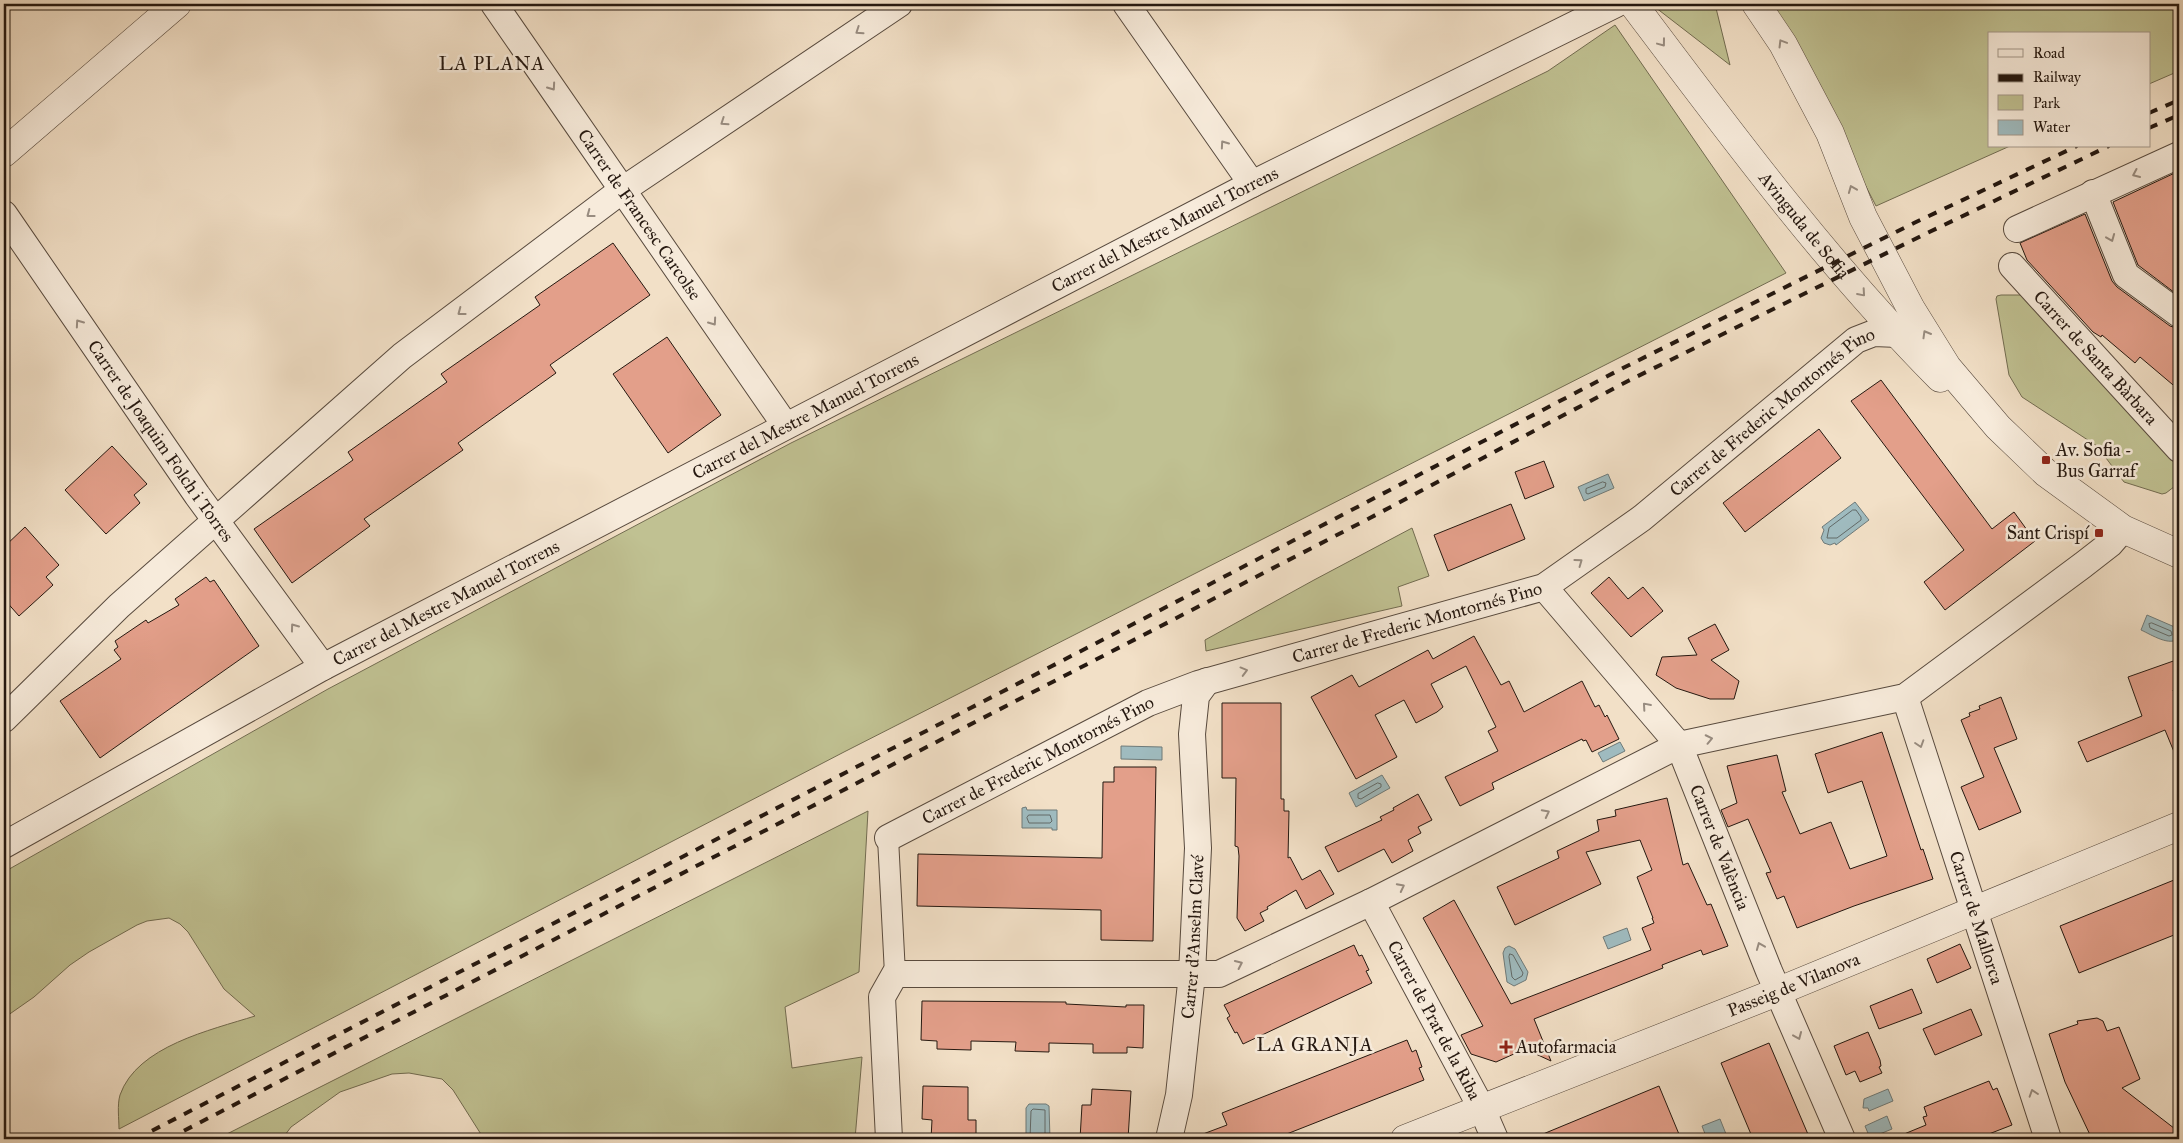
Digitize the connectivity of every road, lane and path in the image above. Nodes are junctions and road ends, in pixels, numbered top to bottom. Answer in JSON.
{"nodes":[{"id":1,"x":177,"y":4,"type":"edge"},
{"id":2,"x":494,"y":4,"type":"edge"},
{"id":3,"x":899,"y":4,"type":"edge"},
{"id":4,"x":1126,"y":4,"type":"edge"},
{"id":5,"x":1616,"y":4,"type":"edge"},
{"id":6,"x":1633,"y":4,"type":"edge"},
{"id":7,"x":1756,"y":4,"type":"edge"},
{"id":8,"x":4,"y":153,"type":"edge"},
{"id":9,"x":2179,"y":155,"type":"edge"},
{"id":10,"x":1252,"y":184,"type":"junction"},
{"id":11,"x":621,"y":190,"type":"junction"},
{"id":12,"x":2093,"y":193,"type":"junction"},
{"id":13,"x":4,"y":214,"type":"edge"},
{"id":14,"x":2017,"y":229,"type":"dead end"},
{"id":15,"x":2012,"y":266,"type":"dead end"},
{"id":16,"x":2179,"y":314,"type":"edge"},
{"id":17,"x":1898,"y":334,"type":"junction"},
{"id":18,"x":785,"y":425,"type":"junction"},
{"id":19,"x":1998,"y":427,"type":"junction"},
{"id":20,"x":2179,"y":449,"type":"edge"},
{"id":21,"x":215,"y":520,"type":"junction"},
{"id":22,"x":2123,"y":528,"type":"junction"},
{"id":23,"x":2179,"y":554,"type":"edge"},
{"id":24,"x":1544,"y":588,"type":"junction"},
{"id":25,"x":322,"y":667,"type":"junction"},
{"id":26,"x":1207,"y":681,"type":"junction"},
{"id":27,"x":1905,"y":697,"type":"junction"},
{"id":28,"x":1148,"y":704,"type":"junction"},
{"id":29,"x":4,"y":719,"type":"edge"},
{"id":30,"x":1192,"y":734,"type":"junction"},
{"id":31,"x":1680,"y":745,"type":"junction"},
{"id":32,"x":2179,"y":826,"type":"edge"},
{"id":33,"x":888,"y":838,"type":"joint"},
{"id":34,"x":4,"y":845,"type":"edge"},
{"id":35,"x":1371,"y":902,"type":"junction"},
{"id":36,"x":1974,"y":909,"type":"junction"},
{"id":37,"x":895,"y":974,"type":"junction"},
{"id":38,"x":1192,"y":974,"type":"junction"},
{"id":39,"x":1778,"y":991,"type":"junction"},
{"id":40,"x":1482,"y":1109,"type":"junction"},
{"id":41,"x":889,"y":1139,"type":"edge"},
{"id":42,"x":1169,"y":1139,"type":"edge"},
{"id":43,"x":1405,"y":1139,"type":"edge"},
{"id":44,"x":1495,"y":1139,"type":"edge"},
{"id":45,"x":1842,"y":1139,"type":"edge"},
{"id":46,"x":2048,"y":1139,"type":"edge"}],
"edges":[{"from":1,"to":8,"type":"street"},
{"from":2,"to":11,"type":"street","name":"Carrer de Francesc Carcolse","one_way":true},
{"from":3,"to":11,"type":"street","one_way":true},
{"from":10,"to":4,"type":"street","one_way":true},
{"from":5,"to":10,"type":"street","name":"Carrer del Mestre Manuel Torrens"},
{"from":6,"to":17,"type":"street","name":"Avinguda de Sofia","one_way":true},
{"from":19,"to":7,"type":"street","name":"Avinguda de Sofia","one_way":true},
{"from":9,"to":12,"type":"street","one_way":true},
{"from":10,"to":18,"type":"street","name":"Carrer del Mestre Manuel Torrens"},
{"from":11,"to":18,"type":"street","name":"Carrer de Francesc Carcolse","one_way":true},
{"from":11,"to":21,"type":"street","one_way":true},
{"from":12,"to":14,"type":"street"},
{"from":12,"to":16,"type":"street","one_way":true},
{"from":21,"to":13,"type":"street","name":"Carrer de Joaquim Folch i Torres","one_way":true},
{"from":15,"to":20,"type":"street","name":"Carrer de Santa Bàrbara"},
{"from":17,"to":19,"type":"street","name":"Avinguda de Sofia"},
{"from":24,"to":17,"type":"street","name":"Carrer de Frederic Montornés Pino","one_way":true},
{"from":18,"to":25,"type":"street","name":"Carrer del Mestre Manuel Torrens"},
{"from":19,"to":22,"type":"street","name":"Avinguda de Sofia"},
{"from":25,"to":21,"type":"street","name":"Carrer de Joaquim Folch i Torres","one_way":true},
{"from":21,"to":29,"type":"street"},
{"from":22,"to":23,"type":"street","name":"Avinguda de Sofia"},
{"from":22,"to":27,"type":"street"},
{"from":26,"to":24,"type":"street","name":"Carrer de Frederic Montornés Pino","one_way":true},
{"from":31,"to":24,"type":"street","name":"Carrer de València","one_way":true},
{"from":25,"to":34,"type":"street","name":"Carrer del Mestre Manuel Torrens"},
{"from":26,"to":28,"type":"street","name":"Carrer de Frederic Montornés Pino"},
{"from":26,"to":30,"type":"street","name":"Carrer d'Anselm Clavé"},
{"from":31,"to":27,"type":"street","one_way":true},
{"from":27,"to":36,"type":"street","name":"Carrer de Mallorca","one_way":true},
{"from":28,"to":30,"type":"street"},
{"from":28,"to":33,"type":"street","name":"Carrer de Frederic Montornés Pino"},
{"from":30,"to":38,"type":"street","name":"Carrer d'Anselm Clavé"},
{"from":35,"to":31,"type":"street","one_way":true},
{"from":39,"to":31,"type":"street","name":"Carrer de València","one_way":true},
{"from":32,"to":36,"type":"street","name":"Passeig de Vilanova"},
{"from":33,"to":37,"type":"street"},
{"from":38,"to":35,"type":"street","one_way":true},
{"from":35,"to":40,"type":"street","name":"Carrer de Prat de la Riba"},
{"from":36,"to":39,"type":"street","name":"Passeig de Vilanova"},
{"from":46,"to":36,"type":"street","name":"Carrer de Mallorca","one_way":true},
{"from":37,"to":38,"type":"street"},
{"from":37,"to":41,"type":"street"},
{"from":38,"to":42,"type":"street","name":"Carrer d'Anselm Clavé"},
{"from":39,"to":40,"type":"street","name":"Passeig de Vilanova"},
{"from":39,"to":45,"type":"street","name":"Carrer de València","one_way":true},
{"from":40,"to":43,"type":"street","name":"Passeig de Vilanova"},
{"from":40,"to":44,"type":"street","name":"Carrer de Prat de la Riba"}]}
